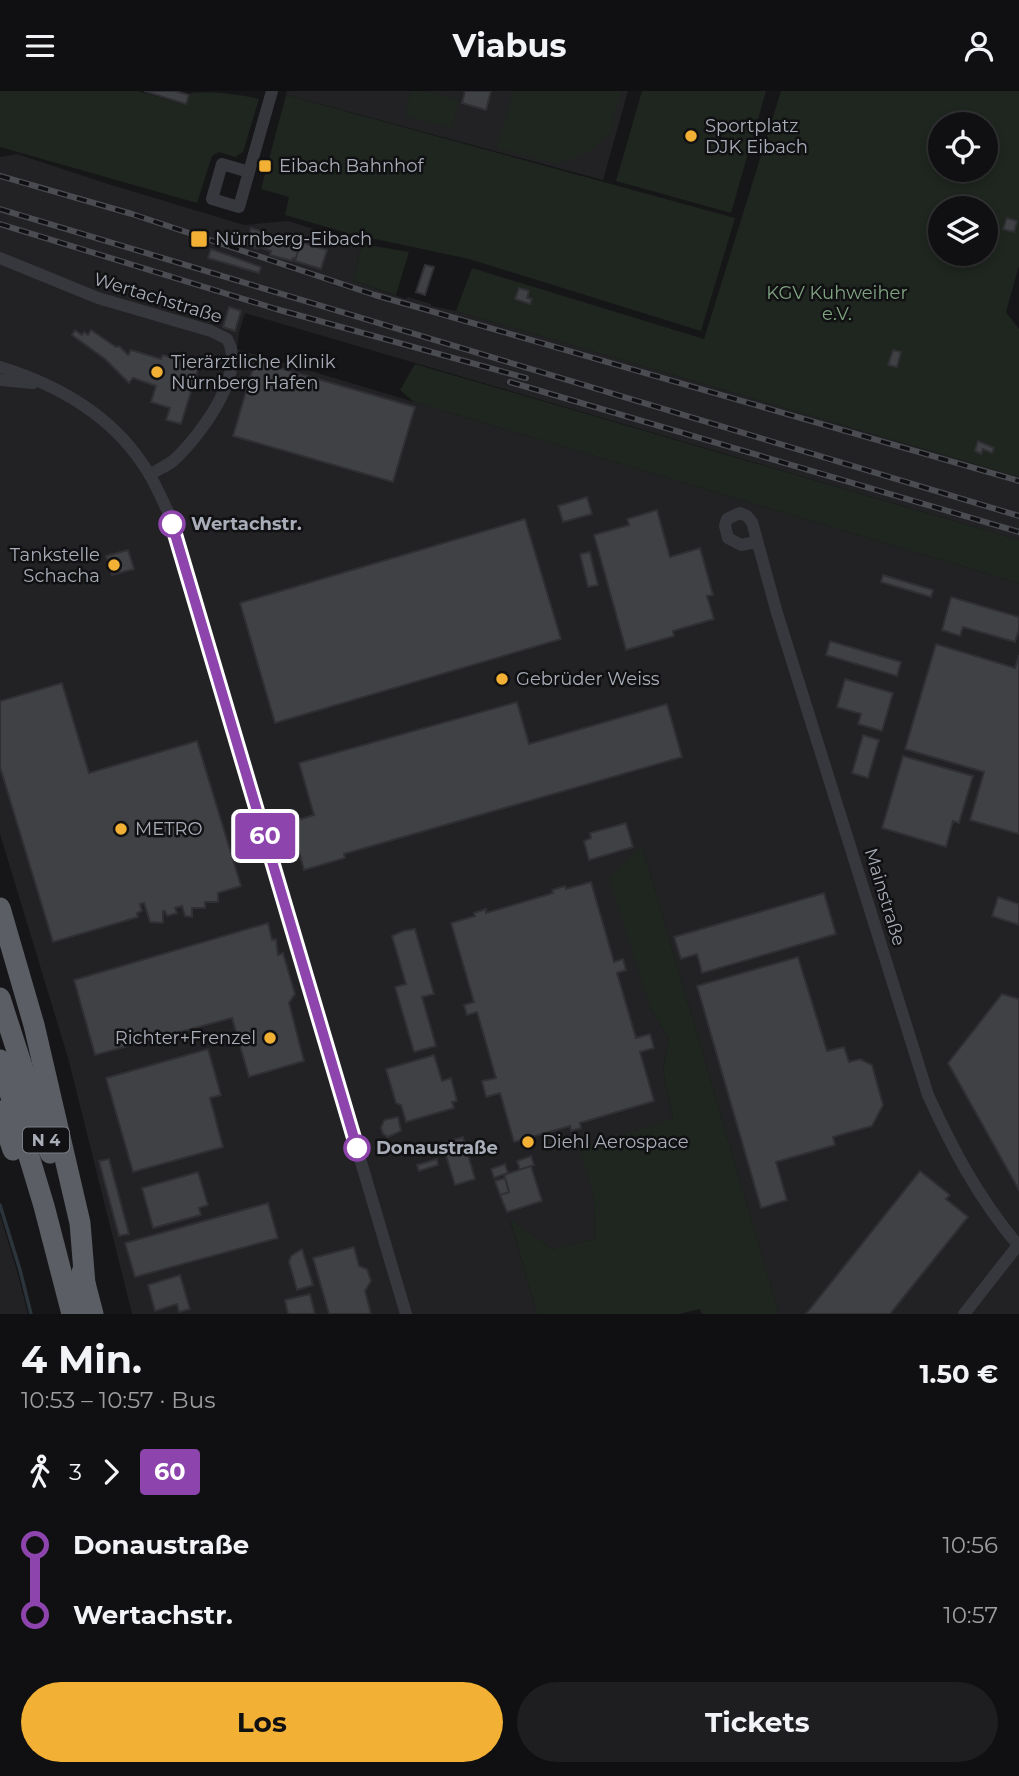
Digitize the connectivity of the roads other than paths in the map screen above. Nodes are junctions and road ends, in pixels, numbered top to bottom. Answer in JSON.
{"nodes":[{"id":1,"x":272,"y":91,"type":"edge"},
{"id":2,"x":249,"y":172,"type":"dead end"},
{"id":3,"x":0,"y":258,"type":"edge"},
{"id":4,"x":0,"y":367,"type":"edge"},
{"id":5,"x":0,"y":380,"type":"edge"},
{"id":6,"x":44,"y":384,"type":"junction"},
{"id":7,"x":150,"y":475,"type":"junction"},
{"id":8,"x":756,"y":542,"type":"dead end"},
{"id":9,"x":0,"y":908,"type":"edge"},
{"id":10,"x":0,"y":998,"type":"edge"},
{"id":11,"x":0,"y":1060,"type":"edge"},
{"id":12,"x":0,"y":1111,"type":"edge"},
{"id":13,"x":1019,"y":1245,"type":"edge"},
{"id":14,"x":64,"y":1282,"type":"junction"},
{"id":15,"x":85,"y":1284,"type":"junction"},
{"id":16,"x":72,"y":1314,"type":"edge"},
{"id":17,"x":93,"y":1314,"type":"edge"},
{"id":18,"x":406,"y":1314,"type":"edge"},
{"id":19,"x":964,"y":1314,"type":"edge"}],
"edges":[{"from":1,"to":2,"type":"street"},
{"from":3,"to":7,"type":"street","name":"Wertachstraße"},
{"from":4,"to":6,"type":"street"},
{"from":5,"to":6,"type":"street"},
{"from":6,"to":7,"type":"street"},
{"from":7,"to":18,"type":"street"},
{"from":8,"to":13,"type":"street","name":"Mainstraße"},
{"from":9,"to":15,"type":"highway"},
{"from":10,"to":15,"type":"highway","number":"N 4"},
{"from":11,"to":14,"type":"highway","number":"N 4"},
{"from":12,"to":14,"type":"highway"},
{"from":13,"to":19,"type":"street"},
{"from":14,"to":16,"type":"highway","number":"N 4"},
{"from":15,"to":17,"type":"highway","number":"N 4"}]}
